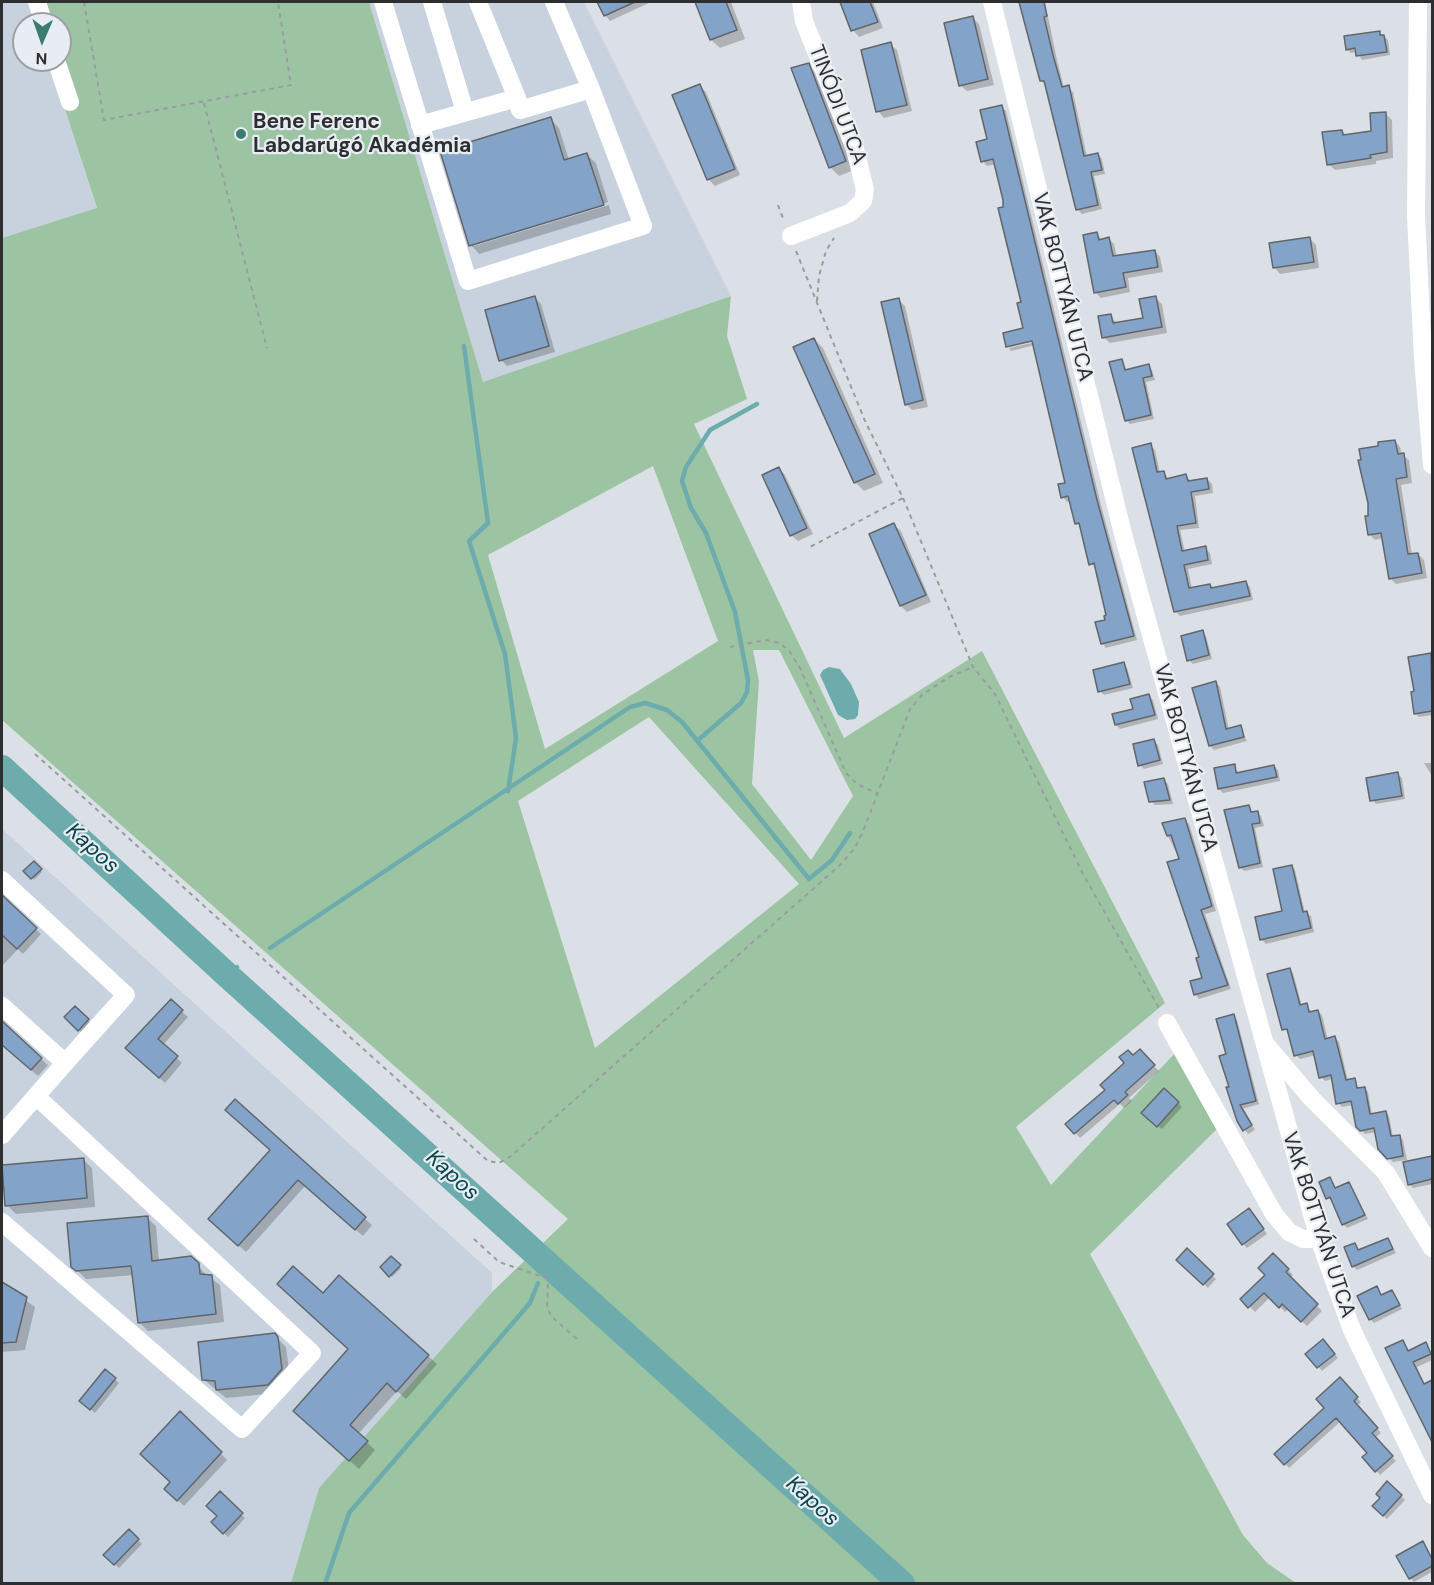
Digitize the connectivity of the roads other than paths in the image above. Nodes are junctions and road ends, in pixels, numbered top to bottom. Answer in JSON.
{"nodes":[{"id":1,"x":383,"y":2,"type":"edge"},
{"id":2,"x":432,"y":2,"type":"edge"},
{"id":3,"x":478,"y":2,"type":"edge"},
{"id":4,"x":554,"y":2,"type":"edge"},
{"id":5,"x":801,"y":2,"type":"edge"},
{"id":6,"x":992,"y":2,"type":"edge"},
{"id":7,"x":1418,"y":2,"type":"edge"},
{"id":8,"x":60,"y":72,"type":"edge"},
{"id":9,"x":591,"y":89,"type":"junction"},
{"id":10,"x":517,"y":98,"type":"junction"},
{"id":11,"x":70,"y":102,"type":"dead end"},
{"id":12,"x":465,"y":112,"type":"junction"},
{"id":13,"x":420,"y":125,"type":"junction"},
{"id":14,"x":791,"y":236,"type":"road end"},
{"id":15,"x":1432,"y":465,"type":"edge"},
{"id":16,"x":2,"y":880,"type":"edge"},
{"id":17,"x":2,"y":1006,"type":"edge"},
{"id":18,"x":1167,"y":1023,"type":"road end"},
{"id":19,"x":1263,"y":1041,"type":"junction"},
{"id":20,"x":65,"y":1064,"type":"junction"},
{"id":21,"x":37,"y":1097,"type":"junction"},
{"id":22,"x":2,"y":1134,"type":"edge"},
{"id":23,"x":2,"y":1222,"type":"edge"},
{"id":24,"x":1319,"y":1239,"type":"junction"},
{"id":25,"x":1432,"y":1248,"type":"edge"},
{"id":26,"x":1432,"y":1495,"type":"edge"}],
"edges":[{"from":1,"to":13,"type":"street"},
{"from":2,"to":12,"type":"street"},
{"from":3,"to":10,"type":"street"},
{"from":4,"to":9,"type":"street"},
{"from":5,"to":14,"type":"street","name":"TINÓDI UTCA"},
{"from":6,"to":19,"type":"street","name":"VAK BOTTYÁN UTCA"},
{"from":7,"to":15,"type":"street"},
{"from":8,"to":11,"type":"street"},
{"from":9,"to":10,"type":"street"},
{"from":9,"to":13,"type":"street"},
{"from":10,"to":12,"type":"street"},
{"from":12,"to":13,"type":"street"},
{"from":16,"to":20,"type":"street"},
{"from":17,"to":20,"type":"street"},
{"from":18,"to":24,"type":"street"},
{"from":19,"to":24,"type":"street","name":"VAK BOTTYÁN UTCA"},
{"from":19,"to":25,"type":"street"},
{"from":20,"to":21,"type":"street"},
{"from":21,"to":22,"type":"street"},
{"from":21,"to":23,"type":"street"},
{"from":24,"to":26,"type":"street","name":"VAK BOTTYÁN UTCA"}]}
